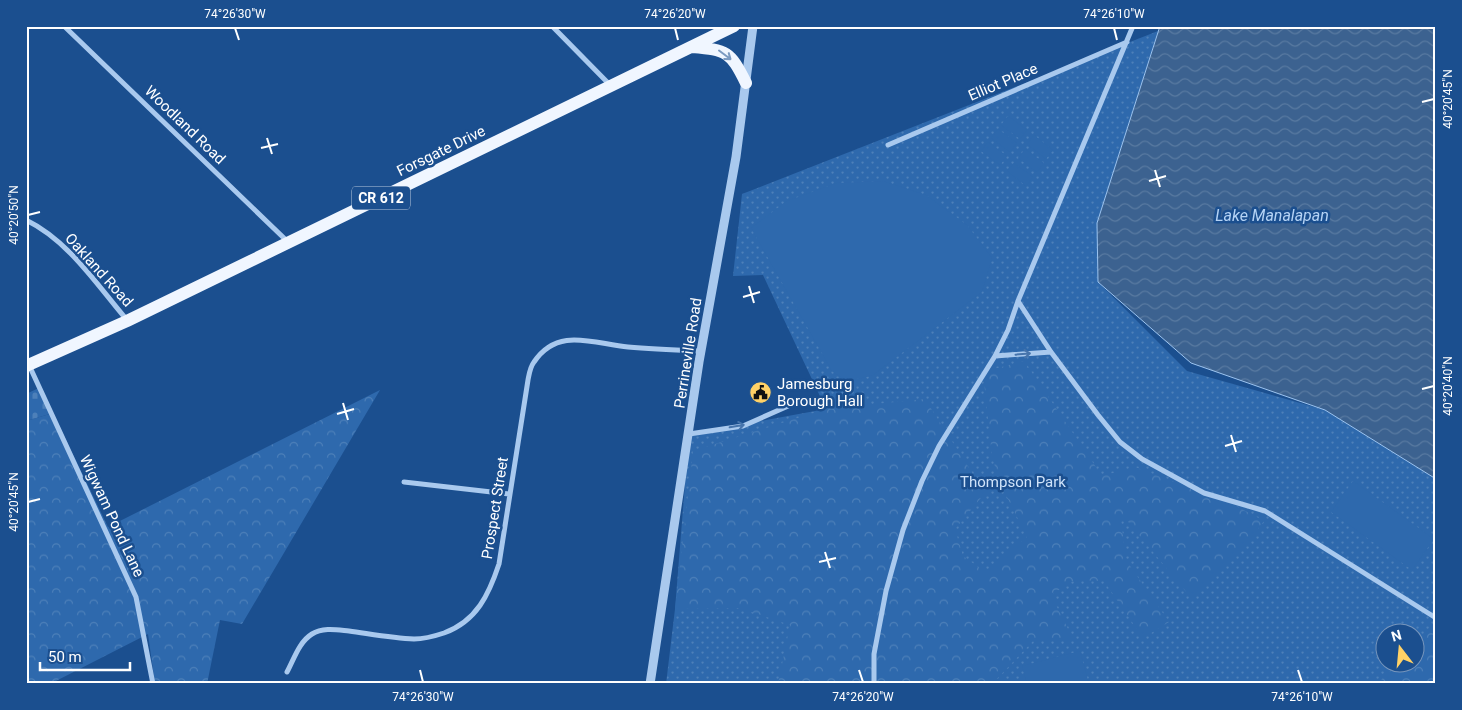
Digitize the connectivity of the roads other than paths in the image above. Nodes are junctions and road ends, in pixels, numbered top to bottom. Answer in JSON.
{"nodes":[{"id":1,"x":64,"y":26,"type":"edge"},
{"id":2,"x":552,"y":26,"type":"edge"},
{"id":3,"x":734,"y":26,"type":"edge"},
{"id":4,"x":753,"y":26,"type":"edge"},
{"id":5,"x":1133,"y":26,"type":"edge"},
{"id":6,"x":1127,"y":42,"type":"junction"},
{"id":7,"x":692,"y":47,"type":"junction"},
{"id":8,"x":746,"y":83,"type":"junction"},
{"id":9,"x":611,"y":86,"type":"junction"},
{"id":10,"x":888,"y":145,"type":"dead end"},
{"id":11,"x":26,"y":220,"type":"edge"},
{"id":12,"x":288,"y":242,"type":"junction"},
{"id":13,"x":1018,"y":301,"type":"junction"},
{"id":14,"x":127,"y":321,"type":"junction"},
{"id":15,"x":701,"y":351,"type":"junction"},
{"id":16,"x":1050,"y":352,"type":"junction"},
{"id":17,"x":995,"y":356,"type":"junction"},
{"id":18,"x":27,"y":366,"type":"edge"},
{"id":19,"x":804,"y":399,"type":"dead end"},
{"id":20,"x":688,"y":434,"type":"junction"},
{"id":21,"x":404,"y":482,"type":"dead end"},
{"id":22,"x":509,"y":494,"type":"junction"},
{"id":23,"x":1436,"y":618,"type":"edge"},
{"id":24,"x":287,"y":672,"type":"dead end"},
{"id":25,"x":153,"y":684,"type":"edge"},
{"id":26,"x":650,"y":684,"type":"edge"},
{"id":27,"x":874,"y":684,"type":"edge"}],
"edges":[{"from":1,"to":12,"type":"street","name":"Woodland Road"},
{"from":2,"to":9,"type":"street"},
{"from":3,"to":7,"type":"main road","name":"Forsgate Drive","number":"CR 612"},
{"from":4,"to":8,"type":"street","name":"Perrineville Road"},
{"from":5,"to":6,"type":"street"},
{"from":6,"to":10,"type":"street","name":"Elliot Place"},
{"from":6,"to":13,"type":"street"},
{"from":7,"to":8,"type":"main road","one_way":true},
{"from":7,"to":9,"type":"main road","name":"Forsgate Drive","number":"CR 612"},
{"from":8,"to":15,"type":"street","name":"Perrineville Road"},
{"from":9,"to":12,"type":"main road","name":"Forsgate Drive","number":"CR 612"},
{"from":11,"to":14,"type":"street","name":"Oakland Road"},
{"from":12,"to":14,"type":"main road","name":"Forsgate Drive","number":"CR 612"},
{"from":13,"to":16,"type":"street"},
{"from":13,"to":17,"type":"street"},
{"from":14,"to":18,"type":"main road","name":"Forsgate Drive","number":"CR 612"},
{"from":15,"to":20,"type":"street","name":"Perrineville Road"},
{"from":15,"to":22,"type":"street","name":"Prospect Street"},
{"from":17,"to":16,"type":"street","one_way":true},
{"from":16,"to":23,"type":"street"},
{"from":17,"to":27,"type":"street"},
{"from":18,"to":25,"type":"street","name":"Wigwam Pond Lane"},
{"from":20,"to":19,"type":"street","one_way":true},
{"from":20,"to":26,"type":"street","name":"Perrineville Road"},
{"from":21,"to":22,"type":"street"},
{"from":22,"to":24,"type":"street","name":"Prospect Street"}]}
